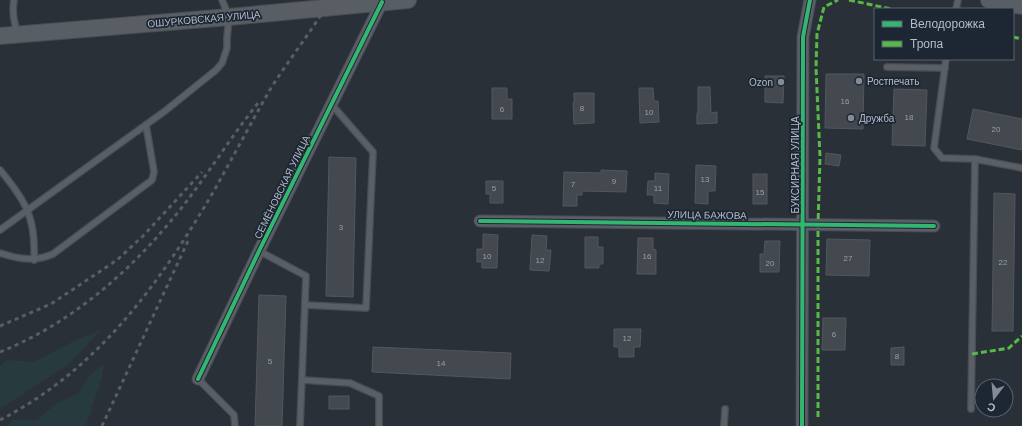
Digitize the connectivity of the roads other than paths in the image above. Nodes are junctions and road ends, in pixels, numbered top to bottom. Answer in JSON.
{"nodes":[{"id":1,"x":14,"y":0,"type":"edge"},
{"id":2,"x":222,"y":0,"type":"edge"},
{"id":3,"x":408,"y":0,"type":"edge"},
{"id":4,"x":810,"y":0,"type":"edge"},
{"id":5,"x":989,"y":0,"type":"edge"},
{"id":6,"x":382,"y":2,"type":"junction"},
{"id":7,"x":1022,"y":6,"type":"edge"},
{"id":8,"x":229,"y":17,"type":"junction"},
{"id":9,"x":18,"y":35,"type":"junction"},
{"id":10,"x":0,"y":36,"type":"edge"},
{"id":11,"x":946,"y":60,"type":"edge"},
{"id":12,"x":887,"y":67,"type":"dead end"},
{"id":13,"x":944,"y":68,"type":"junction"},
{"id":14,"x":332,"y":104,"type":"junction"},
{"id":15,"x":146,"y":125,"type":"junction"},
{"id":16,"x":975,"y":159,"type":"junction"},
{"id":17,"x":1022,"y":168,"type":"edge"},
{"id":18,"x":0,"y":170,"type":"edge"},
{"id":19,"x":28,"y":210,"type":"junction"},
{"id":20,"x":480,"y":221,"type":"dead end"},
{"id":21,"x":802,"y":224,"type":"junction"},
{"id":22,"x":934,"y":226,"type":"dead end"},
{"id":23,"x":0,"y":230,"type":"edge"},
{"id":24,"x":259,"y":252,"type":"junction"},
{"id":25,"x":0,"y":253,"type":"edge"},
{"id":26,"x":34,"y":260,"type":"junction"},
{"id":27,"x":305,"y":305,"type":"junction"},
{"id":28,"x":198,"y":379,"type":"joint"},
{"id":29,"x":302,"y":380,"type":"junction"},
{"id":30,"x":725,"y":409,"type":"dead end"},
{"id":31,"x":971,"y":409,"type":"dead end"},
{"id":32,"x":235,"y":426,"type":"edge"},
{"id":33,"x":300,"y":426,"type":"edge"},
{"id":34,"x":379,"y":426,"type":"edge"},
{"id":35,"x":724,"y":426,"type":"edge"},
{"id":36,"x":802,"y":426,"type":"edge"}],
"edges":[{"from":1,"to":9,"type":"lane"},
{"from":2,"to":8,"type":"lane"},
{"from":3,"to":6,"type":"street","name":"ОШУРКОВСКАЯ УЛИЦА"},
{"from":4,"to":21,"type":"street","name":"БУКСИРНАЯ УЛИЦА"},
{"from":5,"to":7,"type":"street"},
{"from":6,"to":8,"type":"street","name":"ОШУРКОВСКАЯ УЛИЦА"},
{"from":6,"to":14,"type":"street","name":"СЕМЁНОВСКАЯ УЛИЦА"},
{"from":8,"to":9,"type":"street","name":"ОШУРКОВСКАЯ УЛИЦА"},
{"from":8,"to":15,"type":"lane"},
{"from":9,"to":10,"type":"street","name":"ОШУРКОВСКАЯ УЛИЦА"},
{"from":11,"to":13,"type":"lane"},
{"from":12,"to":13,"type":"lane"},
{"from":13,"to":16,"type":"lane"},
{"from":14,"to":24,"type":"street","name":"СЕМЁНОВСКАЯ УЛИЦА"},
{"from":14,"to":27,"type":"lane"},
{"from":15,"to":19,"type":"lane"},
{"from":15,"to":26,"type":"lane"},
{"from":16,"to":17,"type":"lane"},
{"from":16,"to":31,"type":"lane"},
{"from":18,"to":19,"type":"lane"},
{"from":19,"to":23,"type":"lane"},
{"from":19,"to":26,"type":"lane"},
{"from":20,"to":21,"type":"street","name":"УЛИЦА БАЖОВА"},
{"from":21,"to":22,"type":"street","name":"УЛИЦА БАЖОВА"},
{"from":21,"to":36,"type":"street","name":"БУКСИРНАЯ УЛИЦА"},
{"from":24,"to":27,"type":"lane"},
{"from":24,"to":28,"type":"street","name":"СЕМЁНОВСКАЯ УЛИЦА"},
{"from":25,"to":26,"type":"lane"},
{"from":27,"to":29,"type":"lane"},
{"from":28,"to":32,"type":"lane"},
{"from":29,"to":33,"type":"lane"},
{"from":29,"to":34,"type":"lane"},
{"from":30,"to":35,"type":"lane"}]}
